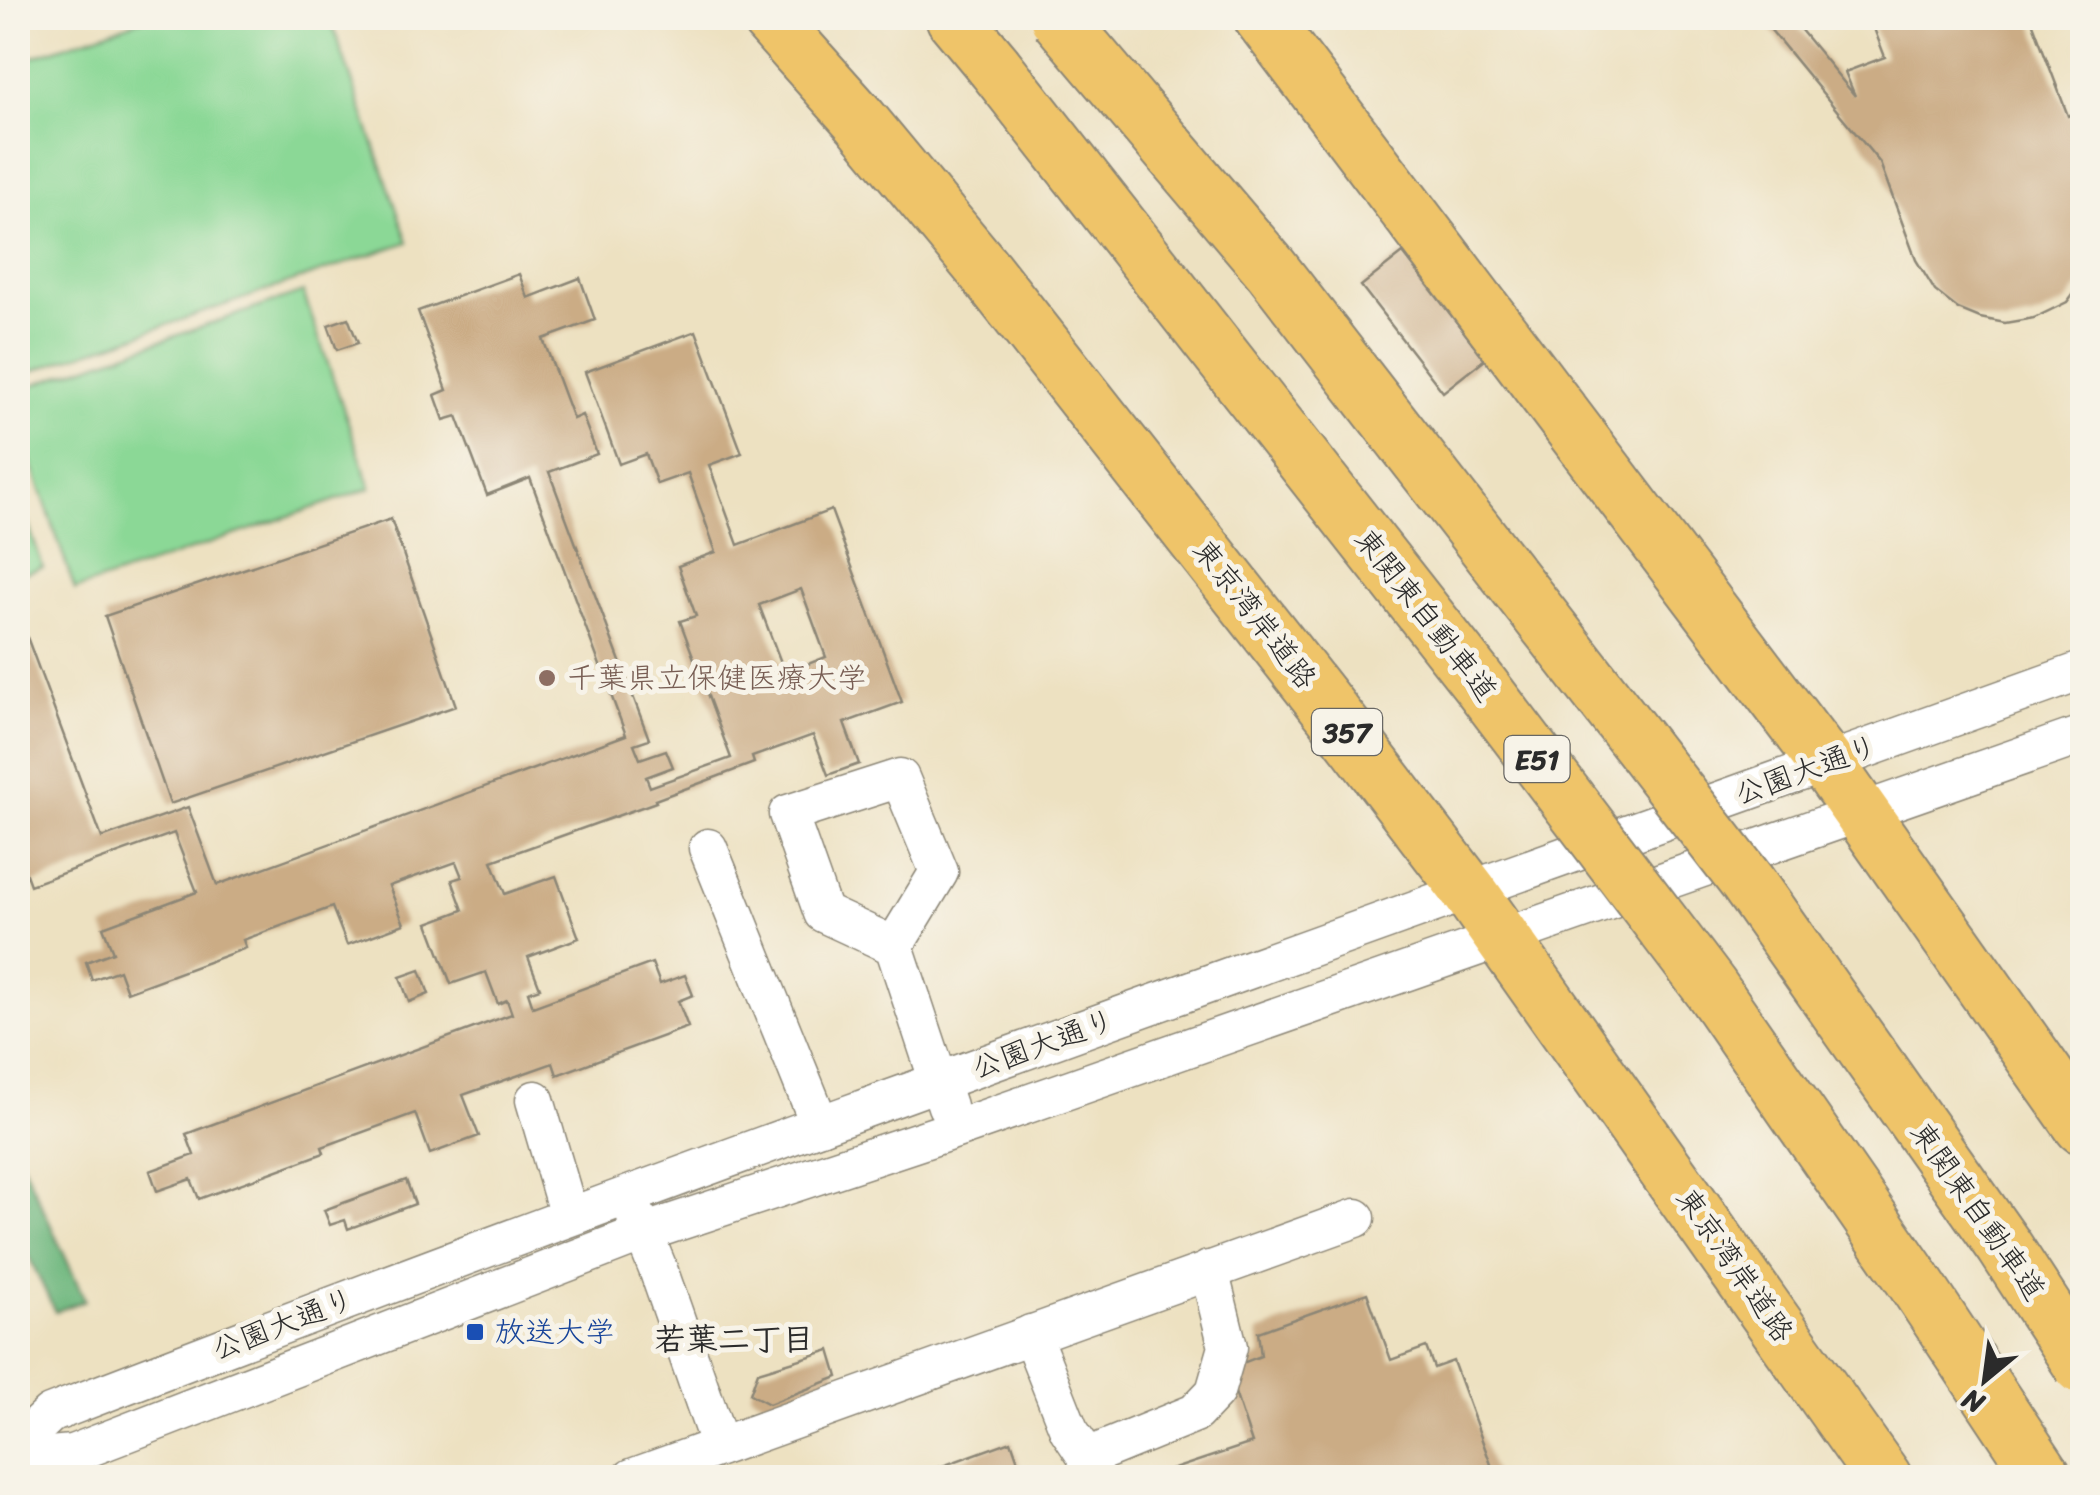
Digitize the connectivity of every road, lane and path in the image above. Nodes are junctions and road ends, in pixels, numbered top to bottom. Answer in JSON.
{"nodes":[{"id":1,"x":769,"y":18,"type":"edge"},
{"id":2,"x":954,"y":18,"type":"edge"},
{"id":3,"x":1058,"y":18,"type":"edge"},
{"id":4,"x":1262,"y":18,"type":"edge"},
{"id":5,"x":2082,"y":670,"type":"edge"},
{"id":6,"x":2082,"y":736,"type":"edge"},
{"id":7,"x":1826,"y":763,"type":"junction"},
{"id":8,"x":1861,"y":814,"type":"junction"},
{"id":9,"x":708,"y":848,"type":"dead end"},
{"id":10,"x":1469,"y":891,"type":"junction"},
{"id":11,"x":1502,"y":937,"type":"junction"},
{"id":12,"x":894,"y":946,"type":"junction"},
{"id":13,"x":938,"y":1081,"type":"junction"},
{"id":14,"x":536,"y":1100,"type":"dead end"},
{"id":15,"x":820,"y":1125,"type":"junction"},
{"id":16,"x":2082,"y":1126,"type":"edge"},
{"id":17,"x":956,"y":1129,"type":"junction"},
{"id":18,"x":627,"y":1195,"type":"junction"},
{"id":19,"x":570,"y":1216,"type":"junction"},
{"id":20,"x":1356,"y":1218,"type":"dead end"},
{"id":21,"x":643,"y":1233,"type":"junction"},
{"id":22,"x":1209,"y":1270,"type":"junction"},
{"id":23,"x":1031,"y":1334,"type":"junction"},
{"id":24,"x":2082,"y":1366,"type":"edge"},
{"id":25,"x":18,"y":1444,"type":"edge"},
{"id":26,"x":720,"y":1446,"type":"junction"},
{"id":27,"x":18,"y":1459,"type":"edge"},
{"id":28,"x":1090,"y":1467,"type":"edge"},
{"id":29,"x":632,"y":1478,"type":"edge"},
{"id":30,"x":1884,"y":1478,"type":"edge"},
{"id":31,"x":2044,"y":1478,"type":"edge"}],
"edges":[{"from":1,"to":10,"type":"highway","name":"東京湾岸道路","number":"357"},
{"from":2,"to":31,"type":"highway","name":"東関東自動車道","number":"E51","bridge":true},
{"from":3,"to":24,"type":"highway","name":"東関東自動車道","bridge":true},
{"from":4,"to":7,"type":"highway"},
{"from":5,"to":7,"type":"street","name":"公園大通り"},
{"from":6,"to":8,"type":"street","name":"公園大通り"},
{"from":7,"to":8,"type":"highway"},
{"from":7,"to":10,"type":"street","name":"公園大通り"},
{"from":8,"to":11,"type":"street","name":"公園大通り"},
{"from":8,"to":16,"type":"highway"},
{"from":9,"to":15,"type":"street"},
{"from":10,"to":11,"type":"highway","name":"東京湾岸道路","number":"357"},
{"from":10,"to":13,"type":"street","name":"公園大通り"},
{"from":11,"to":17,"type":"street","name":"公園大通り"},
{"from":11,"to":30,"type":"highway","name":"東京湾岸道路","number":"357"},
{"from":12,"to":12,"type":"street"},
{"from":12,"to":13,"type":"street"},
{"from":13,"to":15,"type":"street","name":"公園大通り"},
{"from":13,"to":17,"type":"street"},
{"from":14,"to":19,"type":"street"},
{"from":15,"to":18,"type":"street","name":"公園大通り"},
{"from":17,"to":21,"type":"street","name":"公園大通り"},
{"from":18,"to":19,"type":"street","name":"公園大通り"},
{"from":18,"to":21,"type":"street"},
{"from":19,"to":25,"type":"street","name":"公園大通り"},
{"from":20,"to":22,"type":"street"},
{"from":21,"to":26,"type":"street"},
{"from":21,"to":27,"type":"street","name":"公園大通り"},
{"from":22,"to":23,"type":"street"},
{"from":22,"to":28,"type":"street"},
{"from":23,"to":26,"type":"street"},
{"from":23,"to":28,"type":"street"},
{"from":26,"to":29,"type":"street"}]}
